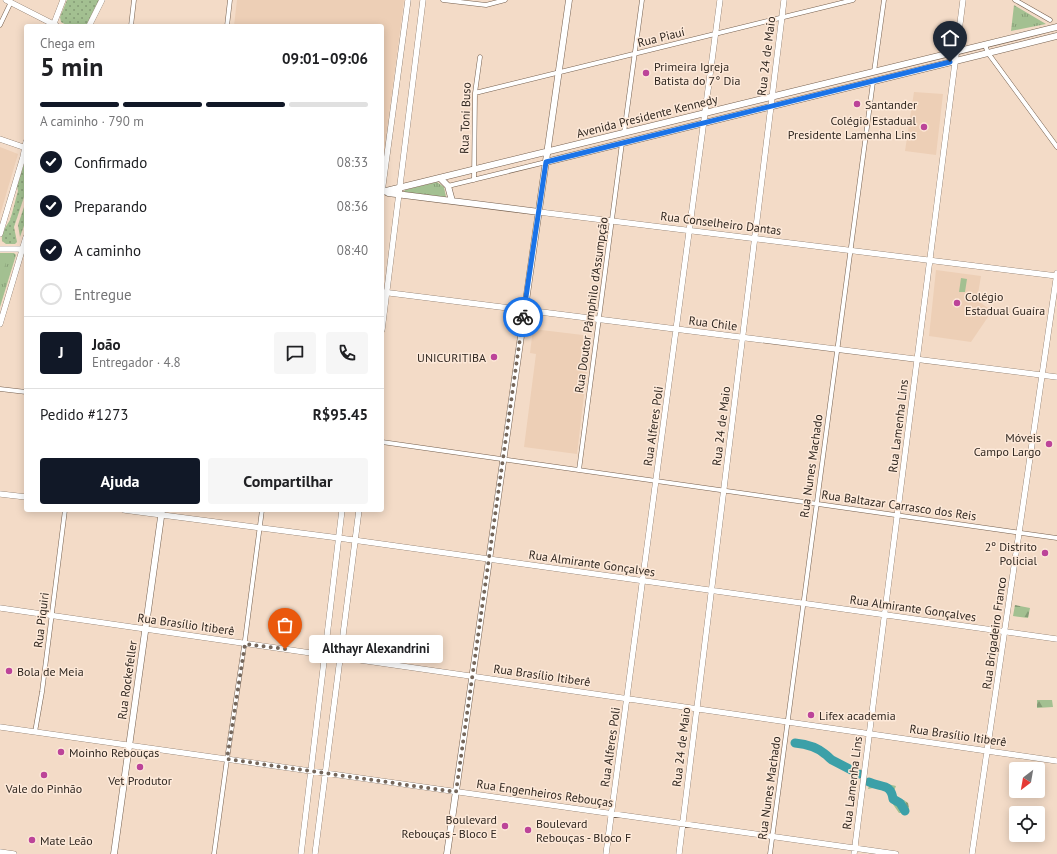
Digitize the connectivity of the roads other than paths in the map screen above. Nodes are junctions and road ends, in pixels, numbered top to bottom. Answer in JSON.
{"nodes":[{"id":1,"x":63,"y":0,"type":"edge"},
{"id":2,"x":102,"y":0,"type":"edge"},
{"id":3,"x":134,"y":0,"type":"edge"},
{"id":4,"x":230,"y":0,"type":"edge"},
{"id":5,"x":408,"y":0,"type":"edge"},
{"id":6,"x":424,"y":0,"type":"edge"},
{"id":7,"x":443,"y":0,"type":"edge"},
{"id":8,"x":505,"y":0,"type":"edge"},
{"id":9,"x":569,"y":0,"type":"edge"},
{"id":10,"x":642,"y":0,"type":"edge"},
{"id":11,"x":720,"y":0,"type":"edge"},
{"id":12,"x":784,"y":0,"type":"edge"},
{"id":13,"x":853,"y":0,"type":"edge"},
{"id":14,"x":884,"y":0,"type":"edge"},
{"id":15,"x":963,"y":0,"type":"edge"},
{"id":16,"x":1015,"y":0,"type":"edge"},
{"id":17,"x":9,"y":1,"type":"edge"},
{"id":18,"x":486,"y":2,"type":"edge"},
{"id":19,"x":782,"y":18,"type":"junction"},
{"id":20,"x":1050,"y":20,"type":"dead end"},
{"id":21,"x":53,"y":24,"type":"edge"},
{"id":22,"x":55,"y":24,"type":"edge"},
{"id":23,"x":90,"y":24,"type":"edge"},
{"id":24,"x":131,"y":24,"type":"edge"},
{"id":25,"x":227,"y":24,"type":"edge"},
{"id":26,"x":0,"y":25,"type":"edge"},
{"id":27,"x":1057,"y":27,"type":"edge"},
{"id":28,"x":716,"y":34,"type":"junction"},
{"id":29,"x":1057,"y":36,"type":"edge"},
{"id":30,"x":985,"y":45,"type":"junction"},
{"id":31,"x":956,"y":51,"type":"junction"},
{"id":32,"x":988,"y":53,"type":"junction"},
{"id":33,"x":634,"y":54,"type":"junction"},
{"id":34,"x":480,"y":58,"type":"dead end"},
{"id":35,"x":955,"y":61,"type":"junction"},
{"id":36,"x":874,"y":72,"type":"junction"},
{"id":37,"x":559,"y":73,"type":"junction"},
{"id":38,"x":873,"y":82,"type":"junction"},
{"id":39,"x":807,"y":88,"type":"junction"},
{"id":40,"x":475,"y":93,"type":"junction"},
{"id":41,"x":772,"y":97,"type":"junction"},
{"id":42,"x":804,"y":98,"type":"junction"},
{"id":43,"x":771,"y":106,"type":"junction"},
{"id":44,"x":706,"y":113,"type":"junction"},
{"id":45,"x":668,"y":122,"type":"junction"},
{"id":46,"x":704,"y":123,"type":"junction"},
{"id":47,"x":670,"y":131,"type":"junction"},
{"id":48,"x":624,"y":133,"type":"junction"},
{"id":49,"x":0,"y":139,"type":"edge"},
{"id":50,"x":596,"y":140,"type":"junction"},
{"id":51,"x":622,"y":143,"type":"junction"},
{"id":52,"x":24,"y":145,"type":"edge"},
{"id":53,"x":1057,"y":147,"type":"edge"},
{"id":54,"x":599,"y":149,"type":"junction"},
{"id":55,"x":548,"y":152,"type":"junction"},
{"id":56,"x":24,"y":153,"type":"edge"},
{"id":57,"x":546,"y":162,"type":"junction"},
{"id":58,"x":473,"y":170,"type":"junction"},
{"id":59,"x":384,"y":177,"type":"edge"},
{"id":60,"x":440,"y":178,"type":"junction"},
{"id":61,"x":474,"y":180,"type":"junction"},
{"id":62,"x":448,"y":186,"type":"junction"},
{"id":63,"x":400,"y":191,"type":"junction"},
{"id":64,"x":384,"y":192,"type":"edge"},
{"id":65,"x":452,"y":201,"type":"junction"},
{"id":66,"x":539,"y":212,"type":"junction"},
{"id":67,"x":6,"y":217,"type":"junction"},
{"id":68,"x":612,"y":221,"type":"junction"},
{"id":69,"x":0,"y":224,"type":"edge"},
{"id":70,"x":690,"y":230,"type":"junction"},
{"id":71,"x":0,"y":234,"type":"edge"},
{"id":72,"x":755,"y":239,"type":"junction"},
{"id":73,"x":0,"y":249,"type":"edge"},
{"id":74,"x":24,"y":249,"type":"edge"},
{"id":75,"x":850,"y":251,"type":"junction"},
{"id":76,"x":930,"y":260,"type":"junction"},
{"id":77,"x":1057,"y":272,"type":"edge"},
{"id":78,"x":1057,"y":276,"type":"edge"},
{"id":79,"x":384,"y":292,"type":"edge"},
{"id":80,"x":524,"y":310,"type":"junction"},
{"id":81,"x":599,"y":319,"type":"junction"},
{"id":82,"x":0,"y":324,"type":"edge"},
{"id":83,"x":677,"y":329,"type":"junction"},
{"id":84,"x":743,"y":338,"type":"junction"},
{"id":85,"x":837,"y":349,"type":"junction"},
{"id":86,"x":917,"y":360,"type":"junction"},
{"id":87,"x":1042,"y":375,"type":"junction"},
{"id":88,"x":1057,"y":377,"type":"edge"},
{"id":89,"x":0,"y":389,"type":"edge"},
{"id":90,"x":24,"y":392,"type":"edge"},
{"id":91,"x":384,"y":442,"type":"edge"},
{"id":92,"x":503,"y":459,"type":"junction"},
{"id":93,"x":579,"y":470,"type":"junction"},
{"id":94,"x":656,"y":481,"type":"junction"},
{"id":95,"x":724,"y":491,"type":"junction"},
{"id":96,"x":0,"y":494,"type":"edge"},
{"id":97,"x":24,"y":497,"type":"edge"},
{"id":98,"x":817,"y":504,"type":"junction"},
{"id":99,"x":65,"y":512,"type":"edge"},
{"id":100,"x":162,"y":512,"type":"edge"},
{"id":101,"x":262,"y":512,"type":"edge"},
{"id":102,"x":342,"y":512,"type":"edge"},
{"id":103,"x":359,"y":512,"type":"edge"},
{"id":104,"x":897,"y":515,"type":"junction"},
{"id":105,"x":260,"y":528,"type":"junction"},
{"id":106,"x":1019,"y":533,"type":"junction"},
{"id":107,"x":339,"y":538,"type":"junction"},
{"id":108,"x":1057,"y":538,"type":"edge"},
{"id":109,"x":355,"y":541,"type":"junction"},
{"id":110,"x":489,"y":560,"type":"junction"},
{"id":111,"x":643,"y":581,"type":"junction"},
{"id":112,"x":712,"y":591,"type":"junction"},
{"id":113,"x":803,"y":604,"type":"junction"},
{"id":114,"x":0,"y":608,"type":"edge"},
{"id":115,"x":885,"y":615,"type":"junction"},
{"id":116,"x":52,"y":616,"type":"junction"},
{"id":117,"x":146,"y":629,"type":"junction"},
{"id":118,"x":1005,"y":632,"type":"junction"},
{"id":119,"x":1057,"y":639,"type":"edge"},
{"id":120,"x":245,"y":644,"type":"junction"},
{"id":121,"x":325,"y":655,"type":"junction"},
{"id":122,"x":340,"y":657,"type":"junction"},
{"id":123,"x":472,"y":676,"type":"junction"},
{"id":124,"x":627,"y":699,"type":"junction"},
{"id":125,"x":697,"y":709,"type":"junction"},
{"id":126,"x":788,"y":722,"type":"junction"},
{"id":127,"x":0,"y":727,"type":"edge"},
{"id":128,"x":35,"y":732,"type":"junction"},
{"id":129,"x":870,"y":734,"type":"junction"},
{"id":130,"x":129,"y":745,"type":"junction"},
{"id":131,"x":988,"y":750,"type":"junction"},
{"id":132,"x":227,"y":759,"type":"junction"},
{"id":133,"x":1057,"y":760,"type":"edge"},
{"id":134,"x":310,"y":771,"type":"junction"},
{"id":135,"x":325,"y":773,"type":"junction"},
{"id":136,"x":456,"y":792,"type":"junction"},
{"id":137,"x":612,"y":814,"type":"junction"},
{"id":138,"x":683,"y":824,"type":"junction"},
{"id":139,"x":772,"y":836,"type":"junction"},
{"id":140,"x":855,"y":851,"type":"edge"},
{"id":141,"x":0,"y":852,"type":"edge"},
{"id":142,"x":14,"y":854,"type":"edge"},
{"id":143,"x":114,"y":854,"type":"edge"},
{"id":144,"x":214,"y":854,"type":"edge"},
{"id":145,"x":301,"y":854,"type":"edge"},
{"id":146,"x":315,"y":854,"type":"edge"},
{"id":147,"x":447,"y":854,"type":"edge"},
{"id":148,"x":606,"y":854,"type":"edge"},
{"id":149,"x":679,"y":854,"type":"edge"},
{"id":150,"x":770,"y":854,"type":"edge"},
{"id":151,"x":896,"y":854,"type":"edge"},
{"id":152,"x":972,"y":854,"type":"edge"}],
"edges":[{"from":1,"to":22,"type":"main road"},
{"from":2,"to":23,"type":"main road"},
{"from":3,"to":24,"type":"street"},
{"from":4,"to":25,"type":"street"},
{"from":5,"to":59,"type":"main road"},
{"from":6,"to":63,"type":"main road"},
{"from":7,"to":18,"type":"street"},
{"from":8,"to":18,"type":"street"},
{"from":9,"to":37,"type":"main road"},
{"from":10,"to":33,"type":"street"},
{"from":11,"to":28,"type":"main road","name":"Rua Alferes Poli"},
{"from":12,"to":19,"type":"main road","name":"Rua 24 de Maio"},
{"from":13,"to":19,"type":"street","name":"Rua Piauí"},
{"from":14,"to":36,"type":"street"},
{"from":15,"to":31,"type":"main road","name":"Rua Lamenha Lins"},
{"from":16,"to":20,"type":"street"},
{"from":17,"to":21,"type":"main road"},
{"from":17,"to":26,"type":"street"},
{"from":19,"to":28,"type":"street","name":"Rua Piauí"},
{"from":19,"to":41,"type":"main road","name":"Rua 24 de Maio"},
{"from":27,"to":30,"type":"main road","name":"Avenida Presidente Kennedy"},
{"from":28,"to":33,"type":"street","name":"Rua Piauí"},
{"from":28,"to":44,"type":"main road","name":"Rua Alferes Poli"},
{"from":29,"to":32,"type":"main road","name":"Avenida Presidente Kennedy"},
{"from":30,"to":31,"type":"main road","name":"Avenida Presidente Kennedy"},
{"from":30,"to":32,"type":"street"},
{"from":31,"to":35,"type":"main road","name":"Rua Lamenha Lins"},
{"from":31,"to":36,"type":"main road","name":"Avenida Presidente Kennedy"},
{"from":32,"to":35,"type":"main road","name":"Avenida Presidente Kennedy"},
{"from":32,"to":53,"type":"street"},
{"from":33,"to":37,"type":"street","name":"Rua Piauí"},
{"from":33,"to":48,"type":"street"},
{"from":34,"to":40,"type":"street","name":"Rua Toni Buso"},
{"from":35,"to":38,"type":"main road","name":"Avenida Presidente Kennedy"},
{"from":35,"to":76,"type":"main road","name":"Rua Lamenha Lins"},
{"from":36,"to":39,"type":"main road","name":"Avenida Presidente Kennedy"},
{"from":37,"to":40,"type":"street","name":"Rua Piauí"},
{"from":37,"to":55,"type":"main road"},
{"from":38,"to":42,"type":"main road","name":"Avenida Presidente Kennedy"},
{"from":38,"to":75,"type":"street","name":"Rua Nunes Machado"},
{"from":39,"to":41,"type":"main road","name":"Avenida Presidente Kennedy"},
{"from":39,"to":42,"type":"main road"},
{"from":40,"to":58,"type":"street","name":"Rua Toni Buso"},
{"from":41,"to":43,"type":"main road","name":"Rua 24 de Maio"},
{"from":41,"to":44,"type":"main road","name":"Avenida Presidente Kennedy"},
{"from":42,"to":43,"type":"main road","name":"Avenida Presidente Kennedy"},
{"from":43,"to":46,"type":"main road","name":"Avenida Presidente Kennedy"},
{"from":43,"to":72,"type":"main road","name":"Rua 24 de Maio"},
{"from":44,"to":45,"type":"main road","name":"Avenida Presidente Kennedy"},
{"from":44,"to":46,"type":"main road","name":"Rua Alferes Poli"},
{"from":45,"to":47,"type":"main road"},
{"from":45,"to":48,"type":"main road","name":"Avenida Presidente Kennedy"},
{"from":46,"to":47,"type":"main road","name":"Avenida Presidente Kennedy"},
{"from":46,"to":70,"type":"main road","name":"Rua Alferes Poli"},
{"from":47,"to":51,"type":"main road","name":"Avenida Presidente Kennedy"},
{"from":48,"to":50,"type":"main road","name":"Avenida Presidente Kennedy"},
{"from":49,"to":52,"type":"main road"},
{"from":50,"to":54,"type":"main road"},
{"from":50,"to":55,"type":"main road","name":"Avenida Presidente Kennedy"},
{"from":51,"to":54,"type":"main road","name":"Avenida Presidente Kennedy"},
{"from":51,"to":68,"type":"street","name":"Rua Doutor Pâmphilo d'Assumpção"},
{"from":54,"to":57,"type":"main road","name":"Avenida Presidente Kennedy"},
{"from":55,"to":57,"type":"main road"},
{"from":55,"to":58,"type":"main road","name":"Avenida Presidente Kennedy"},
{"from":56,"to":67,"type":"main road"},
{"from":57,"to":61,"type":"street","name":"Avenida Presidente Kennedy"},
{"from":57,"to":66,"type":"main road"},
{"from":58,"to":60,"type":"main road","name":"Avenida Presidente Kennedy"},
{"from":58,"to":61,"type":"street","name":"Rua Toni Buso"},
{"from":60,"to":62,"type":"main road"},
{"from":60,"to":63,"type":"main road","name":"Avenida Presidente Kennedy"},
{"from":61,"to":62,"type":"street","name":"Avenida Presidente Kennedy"},
{"from":62,"to":65,"type":"main road"},
{"from":63,"to":64,"type":"main road","name":"Rua Conselheiro Dantas"},
{"from":63,"to":65,"type":"main road","name":"Rua Conselheiro Dantas"},
{"from":63,"to":79,"type":"main road"},
{"from":65,"to":66,"type":"main road","name":"Rua Conselheiro Dantas"},
{"from":66,"to":68,"type":"main road","name":"Rua Conselheiro Dantas"},
{"from":66,"to":80,"type":"main road"},
{"from":67,"to":69,"type":"street"},
{"from":67,"to":71,"type":"main road"},
{"from":68,"to":70,"type":"main road","name":"Rua Conselheiro Dantas"},
{"from":68,"to":81,"type":"street","name":"Rua Doutor Pâmphilo d'Assumpção"},
{"from":70,"to":72,"type":"main road","name":"Rua Conselheiro Dantas"},
{"from":70,"to":83,"type":"main road","name":"Rua Alferes Poli"},
{"from":72,"to":75,"type":"main road","name":"Rua Conselheiro Dantas"},
{"from":72,"to":84,"type":"main road","name":"Rua 24 de Maio"},
{"from":73,"to":74,"type":"main road"},
{"from":74,"to":82,"type":"main road"},
{"from":75,"to":76,"type":"main road","name":"Rua Conselheiro Dantas"},
{"from":75,"to":85,"type":"street","name":"Rua Nunes Machado"},
{"from":76,"to":78,"type":"main road","name":"Rua Conselheiro Dantas"},
{"from":76,"to":86,"type":"main road","name":"Rua Lamenha Lins"},
{"from":77,"to":78,"type":"main road","name":"Rua Brigadeiro Franco"},
{"from":78,"to":87,"type":"main road","name":"Rua Brigadeiro Franco"},
{"from":79,"to":80,"type":"main road","name":"Rua Chile"},
{"from":80,"to":81,"type":"main road","name":"Rua Chile"},
{"from":80,"to":92,"type":"main road"},
{"from":81,"to":83,"type":"main road","name":"Rua Chile"},
{"from":81,"to":93,"type":"street","name":"Rua Doutor Pâmphilo d'Assumpção"},
{"from":83,"to":84,"type":"main road","name":"Rua Chile"},
{"from":83,"to":94,"type":"main road","name":"Rua Alferes Poli"},
{"from":84,"to":85,"type":"main road","name":"Rua Chile"},
{"from":84,"to":95,"type":"main road","name":"Rua 24 de Maio"},
{"from":85,"to":86,"type":"main road","name":"Rua Chile"},
{"from":85,"to":98,"type":"street","name":"Rua Nunes Machado"},
{"from":86,"to":87,"type":"main road","name":"Rua Chile"},
{"from":86,"to":104,"type":"main road","name":"Rua Lamenha Lins"},
{"from":87,"to":88,"type":"main road","name":"Rua Chile"},
{"from":87,"to":106,"type":"main road","name":"Rua Brigadeiro Franco"},
{"from":89,"to":90,"type":"street"},
{"from":91,"to":92,"type":"street","name":"Rua Baltazar Carrasco dos Reis"},
{"from":92,"to":93,"type":"street","name":"Rua Baltazar Carrasco dos Reis"},
{"from":92,"to":110,"type":"main road"},
{"from":93,"to":94,"type":"street","name":"Rua Baltazar Carrasco dos Reis"},
{"from":94,"to":95,"type":"street","name":"Rua Baltazar Carrasco dos Reis"},
{"from":94,"to":111,"type":"main road","name":"Rua Alferes Poli"},
{"from":95,"to":98,"type":"street","name":"Rua Baltazar Carrasco dos Reis"},
{"from":95,"to":112,"type":"main road","name":"Rua 24 de Maio"},
{"from":96,"to":97,"type":"main road"},
{"from":98,"to":104,"type":"street","name":"Rua Baltazar Carrasco dos Reis"},
{"from":98,"to":113,"type":"street","name":"Rua Nunes Machado"},
{"from":99,"to":116,"type":"street","name":"Rua Piquiri"},
{"from":100,"to":105,"type":"main road","name":"Rua Almirante Gonçalves"},
{"from":100,"to":117,"type":"main road","name":"Rua Rockefeller"},
{"from":101,"to":105,"type":"street"},
{"from":102,"to":107,"type":"main road"},
{"from":103,"to":109,"type":"main road"},
{"from":104,"to":106,"type":"street","name":"Rua Baltazar Carrasco dos Reis"},
{"from":104,"to":115,"type":"main road","name":"Rua Lamenha Lins"},
{"from":105,"to":107,"type":"main road","name":"Rua Almirante Gonçalves"},
{"from":105,"to":120,"type":"street"},
{"from":106,"to":108,"type":"street","name":"Rua Baltazar Carrasco dos Reis"},
{"from":106,"to":118,"type":"main road","name":"Rua Brigadeiro Franco"},
{"from":107,"to":109,"type":"main road","name":"Rua Almirante Gonçalves"},
{"from":107,"to":121,"type":"main road"},
{"from":109,"to":110,"type":"main road","name":"Rua Almirante Gonçalves"},
{"from":109,"to":122,"type":"main road"},
{"from":110,"to":111,"type":"main road","name":"Rua Almirante Gonçalves"},
{"from":110,"to":123,"type":"main road"},
{"from":111,"to":112,"type":"main road","name":"Rua Almirante Gonçalves"},
{"from":111,"to":124,"type":"main road","name":"Rua Alferes Poli"},
{"from":112,"to":113,"type":"main road","name":"Rua Almirante Gonçalves"},
{"from":112,"to":125,"type":"main road","name":"Rua 24 de Maio"},
{"from":113,"to":115,"type":"main road","name":"Rua Almirante Gonçalves"},
{"from":113,"to":126,"type":"street","name":"Rua Nunes Machado"},
{"from":114,"to":116,"type":"main road","name":"Rua Brasílio Itiberê"},
{"from":115,"to":118,"type":"main road","name":"Rua Almirante Gonçalves"},
{"from":115,"to":129,"type":"main road","name":"Rua Lamenha Lins"},
{"from":116,"to":117,"type":"main road","name":"Rua Brasílio Itiberê"},
{"from":116,"to":128,"type":"street","name":"Rua Piquiri"},
{"from":117,"to":120,"type":"main road","name":"Rua Brasílio Itiberê"},
{"from":117,"to":130,"type":"main road","name":"Rua Rockefeller"},
{"from":118,"to":119,"type":"main road","name":"Rua Almirante Gonçalves"},
{"from":118,"to":131,"type":"main road","name":"Rua Brigadeiro Franco"},
{"from":120,"to":121,"type":"main road","name":"Rua Brasílio Itiberê"},
{"from":120,"to":132,"type":"street"},
{"from":121,"to":122,"type":"main road","name":"Rua Brasílio Itiberê"},
{"from":121,"to":134,"type":"main road"},
{"from":122,"to":123,"type":"main road","name":"Rua Brasílio Itiberê"},
{"from":122,"to":135,"type":"main road"},
{"from":123,"to":124,"type":"main road","name":"Rua Brasílio Itiberê"},
{"from":123,"to":136,"type":"main road"},
{"from":124,"to":125,"type":"main road","name":"Rua Brasílio Itiberê"},
{"from":124,"to":137,"type":"main road","name":"Rua Alferes Poli"},
{"from":125,"to":126,"type":"main road","name":"Rua Brasílio Itiberê"},
{"from":125,"to":138,"type":"main road","name":"Rua 24 de Maio"},
{"from":126,"to":129,"type":"main road","name":"Rua Brasílio Itiberê"},
{"from":126,"to":139,"type":"street","name":"Rua Nunes Machado"},
{"from":127,"to":128,"type":"main road","name":"Rua Engenheiros Rebouças"},
{"from":128,"to":130,"type":"main road","name":"Rua Engenheiros Rebouças"},
{"from":129,"to":131,"type":"main road","name":"Rua Brasílio Itiberê"},
{"from":129,"to":140,"type":"main road","name":"Rua Lamenha Lins"},
{"from":130,"to":132,"type":"main road","name":"Rua Engenheiros Rebouças"},
{"from":130,"to":143,"type":"main road","name":"Rua Rockefeller"},
{"from":131,"to":133,"type":"main road","name":"Rua Brasílio Itiberê"},
{"from":131,"to":152,"type":"main road","name":"Rua Brigadeiro Franco"},
{"from":132,"to":134,"type":"main road","name":"Rua Engenheiros Rebouças"},
{"from":132,"to":144,"type":"street"},
{"from":134,"to":135,"type":"main road","name":"Rua Engenheiros Rebouças"},
{"from":134,"to":145,"type":"main road"},
{"from":135,"to":136,"type":"main road","name":"Rua Engenheiros Rebouças"},
{"from":135,"to":146,"type":"main road"},
{"from":136,"to":137,"type":"main road","name":"Rua Engenheiros Rebouças"},
{"from":136,"to":147,"type":"main road"},
{"from":137,"to":138,"type":"main road","name":"Rua Engenheiros Rebouças"},
{"from":137,"to":148,"type":"main road","name":"Rua Alferes Poli"},
{"from":138,"to":139,"type":"main road","name":"Rua Engenheiros Rebouças"},
{"from":138,"to":149,"type":"main road","name":"Rua 24 de Maio"},
{"from":139,"to":140,"type":"main road","name":"Rua Engenheiros Rebouças"},
{"from":139,"to":150,"type":"street","name":"Rua Nunes Machado"},
{"from":140,"to":151,"type":"main road","name":"Rua Engenheiros Rebouças"},
{"from":141,"to":142,"type":"main road"}]}
